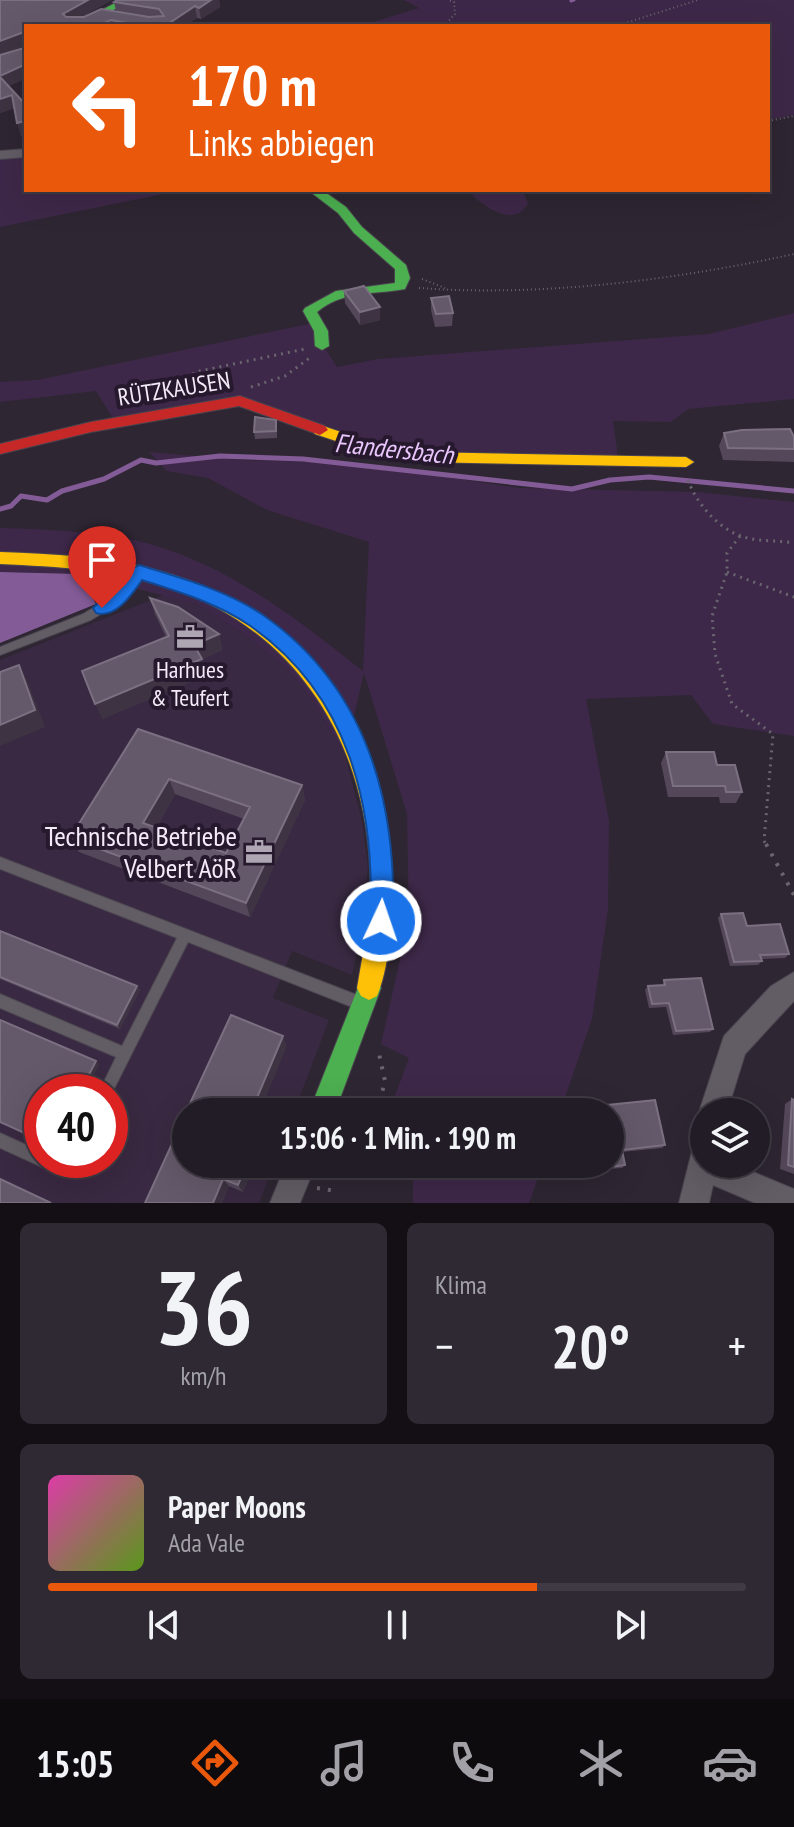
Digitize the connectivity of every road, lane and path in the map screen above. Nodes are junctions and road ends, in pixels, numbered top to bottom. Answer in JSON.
{"nodes":[{"id":1,"x":128,"y":0,"type":"edge"},
{"id":2,"x":447,"y":0,"type":"edge"},
{"id":3,"x":698,"y":0,"type":"edge"},
{"id":4,"x":82,"y":24,"type":"edge"},
{"id":5,"x":446,"y":24,"type":"edge"},
{"id":6,"x":622,"y":24,"type":"edge"},
{"id":7,"x":794,"y":116,"type":"edge"},
{"id":8,"x":770,"y":121,"type":"edge"},
{"id":9,"x":24,"y":153,"type":"edge"},
{"id":10,"x":0,"y":155,"type":"edge"},
{"id":11,"x":317,"y":192,"type":"edge"},
{"id":12,"x":794,"y":254,"type":"edge"},
{"id":13,"x":400,"y":277,"type":"junction"},
{"id":14,"x":454,"y":291,"type":"junction"},
{"id":15,"x":322,"y":346,"type":"junction"},
{"id":16,"x":240,"y":401,"type":"junction"},
{"id":17,"x":112,"y":406,"type":"dead end"},
{"id":18,"x":0,"y":449,"type":"edge"},
{"id":19,"x":686,"y":468,"type":"joint"},
{"id":20,"x":740,"y":536,"type":"junction"},
{"id":21,"x":794,"y":543,"type":"edge"},
{"id":22,"x":0,"y":558,"type":"edge"},
{"id":23,"x":139,"y":572,"type":"junction"},
{"id":24,"x":727,"y":572,"type":"junction"},
{"id":25,"x":794,"y":597,"type":"edge"},
{"id":26,"x":0,"y":651,"type":"edge"},
{"id":27,"x":0,"y":863,"type":"edge"},
{"id":28,"x":794,"y":895,"type":"edge"},
{"id":29,"x":185,"y":935,"type":"junction"},
{"id":30,"x":794,"y":985,"type":"edge"},
{"id":31,"x":0,"y":1001,"type":"edge"},
{"id":32,"x":363,"y":1004,"type":"junction"},
{"id":33,"x":377,"y":1044,"type":"dead end"},
{"id":34,"x":125,"y":1054,"type":"junction"},
{"id":35,"x":115,"y":1074,"type":"edge"},
{"id":36,"x":327,"y":1098,"type":"edge"},
{"id":37,"x":381,"y":1098,"type":"edge"},
{"id":38,"x":717,"y":1098,"type":"edge"},
{"id":39,"x":0,"y":1140,"type":"edge"},
{"id":40,"x":24,"y":1151,"type":"edge"},
{"id":41,"x":308,"y":1178,"type":"edge"},
{"id":42,"x":313,"y":1178,"type":"edge"},
{"id":43,"x":699,"y":1178,"type":"edge"},
{"id":44,"x":741,"y":1178,"type":"edge"},
{"id":45,"x":336,"y":1191,"type":"dead end"},
{"id":46,"x":285,"y":1203,"type":"edge"},
{"id":47,"x":694,"y":1203,"type":"edge"},
{"id":48,"x":791,"y":1203,"type":"edge"}],
"edges":[{"from":1,"to":4,"type":"street"},
{"from":2,"to":5,"type":"path"},
{"from":3,"to":6,"type":"path"},
{"from":7,"to":8,"type":"path"},
{"from":9,"to":10,"type":"street"},
{"from":11,"to":13,"type":"street"},
{"from":12,"to":14,"type":"path"},
{"from":13,"to":14,"type":"path"},
{"from":13,"to":14,"type":"path"},
{"from":13,"to":15,"type":"street"},
{"from":15,"to":16,"type":"path"},
{"from":15,"to":17,"type":"path"},
{"from":16,"to":18,"type":"street","name":"RÜTZKAUSEN"},
{"from":16,"to":19,"type":"street","name":"RÜTZKAUSEN"},
{"from":19,"to":20,"type":"path"},
{"from":20,"to":21,"type":"path"},
{"from":20,"to":24,"type":"path"},
{"from":22,"to":23,"type":"street"},
{"from":23,"to":26,"type":"lane"},
{"from":23,"to":32,"type":"street"},
{"from":24,"to":25,"type":"path"},
{"from":24,"to":28,"type":"path"},
{"from":27,"to":29,"type":"lane"},
{"from":29,"to":32,"type":"lane"},
{"from":29,"to":34,"type":"lane"},
{"from":30,"to":38,"type":"street"},
{"from":31,"to":34,"type":"lane"},
{"from":32,"to":36,"type":"street"},
{"from":33,"to":37,"type":"path"},
{"from":34,"to":35,"type":"lane"},
{"from":39,"to":40,"type":"lane"},
{"from":41,"to":46,"type":"street"},
{"from":42,"to":45,"type":"path"},
{"from":43,"to":47,"type":"street"},
{"from":44,"to":48,"type":"street"}]}
